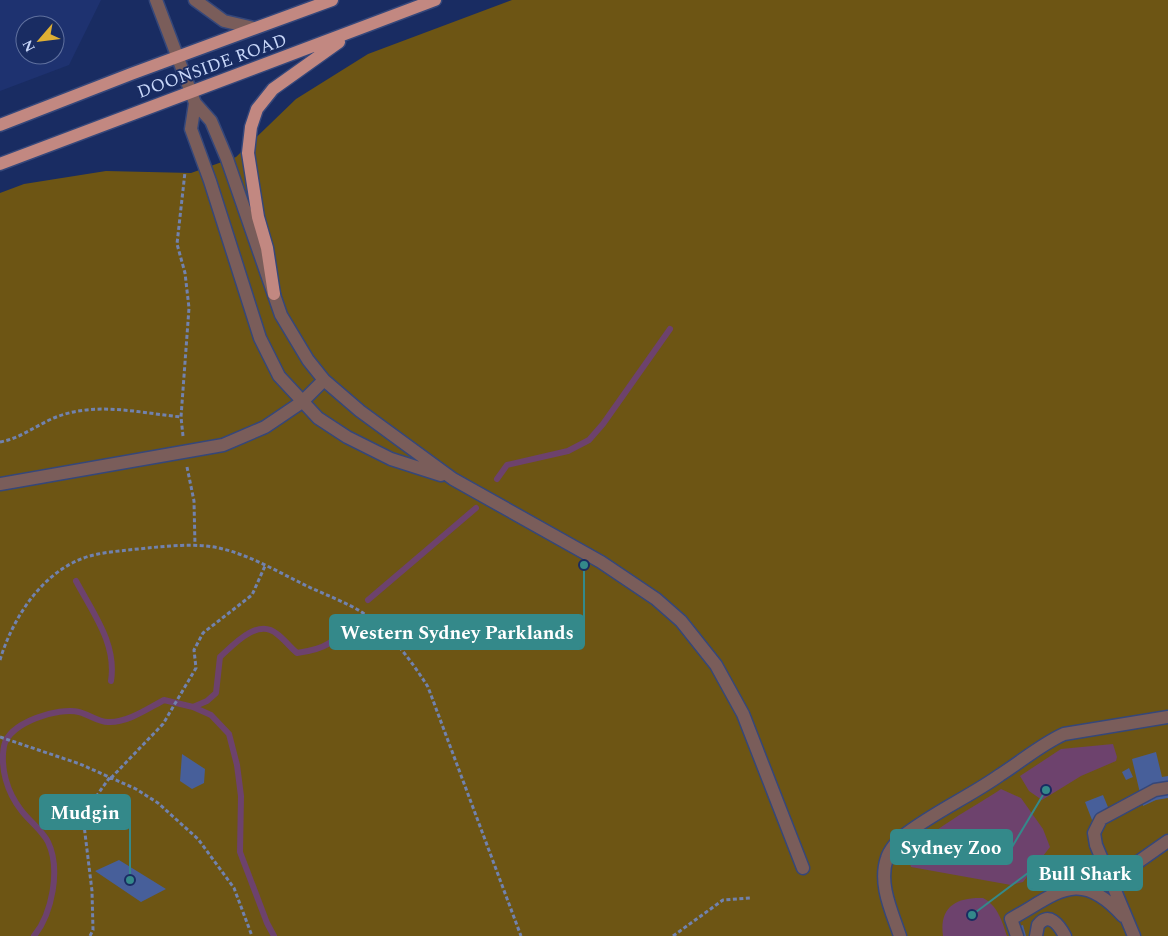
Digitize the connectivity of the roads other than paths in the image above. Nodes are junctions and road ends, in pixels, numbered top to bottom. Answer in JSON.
{"nodes":[{"id":1,"x":156,"y":0,"type":"edge"},
{"id":2,"x":195,"y":0,"type":"edge"},
{"id":3,"x":332,"y":0,"type":"edge"},
{"id":4,"x":435,"y":0,"type":"edge"},
{"id":5,"x":254,"y":28,"type":"junction"},
{"id":6,"x":351,"y":33,"type":"junction"},
{"id":7,"x":177,"y":57,"type":"junction"},
{"id":8,"x":193,"y":98,"type":"junction"},
{"id":9,"x":0,"y":125,"type":"edge"},
{"id":10,"x":0,"y":164,"type":"edge"},
{"id":11,"x":274,"y":294,"type":"junction"},
{"id":12,"x":324,"y":380,"type":"junction"},
{"id":13,"x":302,"y":402,"type":"junction"},
{"id":14,"x":453,"y":479,"type":"junction"},
{"id":15,"x":0,"y":484,"type":"edge"},
{"id":16,"x":1168,"y":717,"type":"edge"},
{"id":17,"x":1168,"y":788,"type":"edge"},
{"id":18,"x":1168,"y":841,"type":"edge"},
{"id":19,"x":803,"y":868,"type":"dead end"},
{"id":20,"x":1111,"y":881,"type":"junction"},
{"id":21,"x":1127,"y":921,"type":"junction"},
{"id":22,"x":900,"y":936,"type":"edge"},
{"id":23,"x":1017,"y":936,"type":"edge"},
{"id":24,"x":1036,"y":936,"type":"edge"},
{"id":25,"x":1065,"y":936,"type":"edge"},
{"id":26,"x":1134,"y":936,"type":"edge"}],
"edges":[{"from":1,"to":7,"type":"street"},
{"from":2,"to":5,"type":"street"},
{"from":3,"to":5,"type":"main road","name":"DOONSIDE ROAD"},
{"from":4,"to":6,"type":"main road","name":"DOONSIDE ROAD"},
{"from":5,"to":7,"type":"main road","name":"DOONSIDE ROAD"},
{"from":6,"to":8,"type":"main road","name":"DOONSIDE ROAD"},
{"from":6,"to":11,"type":"main road"},
{"from":7,"to":8,"type":"street"},
{"from":7,"to":9,"type":"main road","name":"DOONSIDE ROAD"},
{"from":8,"to":10,"type":"main road","name":"DOONSIDE ROAD"},
{"from":8,"to":11,"type":"street"},
{"from":8,"to":13,"type":"street"},
{"from":11,"to":12,"type":"street"},
{"from":12,"to":13,"type":"street"},
{"from":12,"to":14,"type":"street"},
{"from":13,"to":14,"type":"street"},
{"from":13,"to":15,"type":"street"},
{"from":14,"to":19,"type":"street"},
{"from":16,"to":22,"type":"street"},
{"from":17,"to":20,"type":"street"},
{"from":18,"to":20,"type":"street"},
{"from":20,"to":21,"type":"street"},
{"from":21,"to":23,"type":"street"},
{"from":21,"to":26,"type":"street"},
{"from":24,"to":25,"type":"street"}]}
